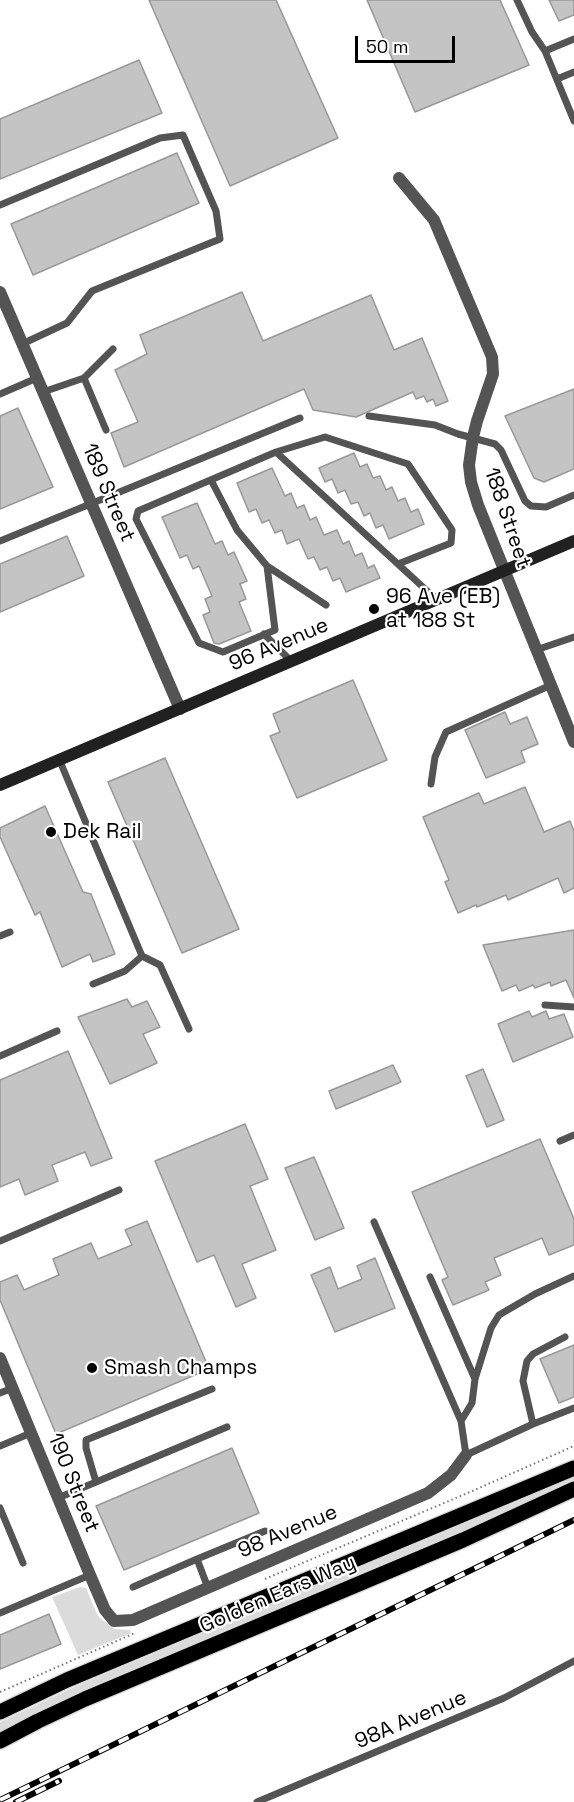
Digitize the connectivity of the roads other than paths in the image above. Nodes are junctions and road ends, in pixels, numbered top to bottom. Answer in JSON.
{"nodes":[{"id":1,"x":517,"y":0,"type":"edge"},
{"id":2,"x":574,"y":39,"type":"edge"},
{"id":3,"x":545,"y":51,"type":"junction"},
{"id":4,"x":574,"y":72,"type":"edge"},
{"id":5,"x":557,"y":79,"type":"junction"},
{"id":6,"x":572,"y":107,"type":"edge"},
{"id":7,"x":574,"y":121,"type":"edge"},
{"id":8,"x":399,"y":178,"type":"dead end"},
{"id":9,"x":0,"y":205,"type":"edge"},
{"id":10,"x":0,"y":292,"type":"edge"},
{"id":11,"x":22,"y":344,"type":"junction"},
{"id":12,"x":113,"y":349,"type":"dead end"},
{"id":13,"x":37,"y":378,"type":"junction"},
{"id":14,"x":84,"y":378,"type":"junction"},
{"id":15,"x":43,"y":392,"type":"junction"},
{"id":16,"x":0,"y":393,"type":"edge"},
{"id":17,"x":369,"y":416,"type":"dead end"},
{"id":18,"x":300,"y":418,"type":"dead end"},
{"id":19,"x":106,"y":430,"type":"dead end"},
{"id":20,"x":473,"y":437,"type":"junction"},
{"id":21,"x":276,"y":452,"type":"junction"},
{"id":22,"x":211,"y":480,"type":"junction"},
{"id":23,"x":574,"y":495,"type":"edge"},
{"id":24,"x":92,"y":502,"type":"junction"},
{"id":25,"x":0,"y":541,"type":"edge"},
{"id":26,"x":574,"y":542,"type":"edge"},
{"id":27,"x":398,"y":564,"type":"junction"},
{"id":28,"x":267,"y":566,"type":"junction"},
{"id":29,"x":505,"y":572,"type":"junction"},
{"id":30,"x":437,"y":600,"type":"junction"},
{"id":31,"x":326,"y":605,"type":"dead end"},
{"id":32,"x":264,"y":634,"type":"junction"},
{"id":33,"x":574,"y":637,"type":"edge"},
{"id":34,"x":536,"y":650,"type":"junction"},
{"id":35,"x":291,"y":661,"type":"junction"},
{"id":36,"x":550,"y":685,"type":"junction"},
{"id":37,"x":180,"y":709,"type":"junction"},
{"id":38,"x":574,"y":742,"type":"edge"},
{"id":39,"x":60,"y":759,"type":"junction"},
{"id":40,"x":431,"y":784,"type":"dead end"},
{"id":41,"x":0,"y":785,"type":"edge"},
{"id":42,"x":10,"y":932,"type":"dead end"},
{"id":43,"x":0,"y":936,"type":"edge"},
{"id":44,"x":142,"y":956,"type":"junction"},
{"id":45,"x":93,"y":984,"type":"dead end"},
{"id":46,"x":545,"y":1005,"type":"dead end"},
{"id":47,"x":574,"y":1007,"type":"edge"},
{"id":48,"x":189,"y":1029,"type":"dead end"},
{"id":49,"x":57,"y":1031,"type":"dead end"},
{"id":50,"x":0,"y":1056,"type":"edge"},
{"id":51,"x":574,"y":1135,"type":"edge"},
{"id":52,"x":560,"y":1141,"type":"dead end"},
{"id":53,"x":119,"y":1190,"type":"dead end"},
{"id":54,"x":374,"y":1222,"type":"dead end"},
{"id":55,"x":0,"y":1241,"type":"edge"},
{"id":56,"x":574,"y":1276,"type":"edge"},
{"id":57,"x":430,"y":1277,"type":"dead end"},
{"id":58,"x":565,"y":1337,"type":"dead end"},
{"id":59,"x":0,"y":1358,"type":"edge"},
{"id":60,"x":475,"y":1379,"type":"junction"},
{"id":61,"x":13,"y":1388,"type":"junction"},
{"id":62,"x":212,"y":1389,"type":"dead end"},
{"id":63,"x":0,"y":1394,"type":"edge"},
{"id":64,"x":574,"y":1408,"type":"edge"},
{"id":65,"x":461,"y":1421,"type":"junction"},
{"id":66,"x":533,"y":1424,"type":"junction"},
{"id":67,"x":227,"y":1427,"type":"dead end"},
{"id":68,"x":32,"y":1433,"type":"junction"},
{"id":69,"x":0,"y":1446,"type":"edge"},
{"id":70,"x":466,"y":1455,"type":"junction"},
{"id":71,"x":574,"y":1468,"type":"edge"},
{"id":72,"x":96,"y":1482,"type":"junction"},
{"id":73,"x":574,"y":1489,"type":"edge"},
{"id":74,"x":58,"y":1498,"type":"junction"},
{"id":75,"x":0,"y":1508,"type":"edge"},
{"id":76,"x":265,"y":1531,"type":"dead end"},
{"id":77,"x":197,"y":1559,"type":"junction"},
{"id":78,"x":23,"y":1563,"type":"dead end"},
{"id":79,"x":90,"y":1575,"type":"junction"},
{"id":80,"x":133,"y":1587,"type":"dead end"},
{"id":81,"x":208,"y":1588,"type":"junction"},
{"id":82,"x":0,"y":1613,"type":"edge"},
{"id":83,"x":114,"y":1621,"type":"joint"},
{"id":84,"x":574,"y":1660,"type":"edge"},
{"id":85,"x":0,"y":1712,"type":"edge"},
{"id":86,"x":0,"y":1741,"type":"edge"},
{"id":87,"x":257,"y":1802,"type":"edge"}],
"edges":[{"from":1,"to":3,"type":"lane"},
{"from":2,"to":3,"type":"lane"},
{"from":3,"to":5,"type":"lane"},
{"from":4,"to":5,"type":"lane"},
{"from":5,"to":6,"type":"lane"},
{"from":6,"to":7,"type":"lane"},
{"from":8,"to":20,"type":"street","name":"188 Street"},
{"from":9,"to":11,"type":"lane"},
{"from":10,"to":11,"type":"street","name":"189 Street"},
{"from":11,"to":13,"type":"street","name":"189 Street"},
{"from":12,"to":14,"type":"lane"},
{"from":13,"to":15,"type":"street","name":"189 Street"},
{"from":13,"to":16,"type":"lane"},
{"from":14,"to":15,"type":"lane"},
{"from":14,"to":19,"type":"lane"},
{"from":15,"to":24,"type":"street","name":"189 Street"},
{"from":17,"to":20,"type":"lane"},
{"from":18,"to":24,"type":"lane"},
{"from":20,"to":23,"type":"lane"},
{"from":20,"to":29,"type":"street","name":"188 Street"},
{"from":21,"to":22,"type":"lane"},
{"from":21,"to":27,"type":"lane"},
{"from":21,"to":27,"type":"lane"},
{"from":22,"to":28,"type":"lane"},
{"from":22,"to":32,"type":"lane"},
{"from":24,"to":25,"type":"lane"},
{"from":24,"to":37,"type":"street","name":"189 Street"},
{"from":26,"to":29,"type":"main road","name":"96 Avenue"},
{"from":27,"to":30,"type":"lane"},
{"from":28,"to":31,"type":"lane"},
{"from":28,"to":32,"type":"lane"},
{"from":29,"to":30,"type":"main road","name":"96 Avenue"},
{"from":29,"to":34,"type":"street","name":"188 Street"},
{"from":30,"to":35,"type":"main road","name":"96 Avenue"},
{"from":32,"to":35,"type":"lane"},
{"from":33,"to":34,"type":"lane"},
{"from":34,"to":36,"type":"street","name":"188 Street"},
{"from":35,"to":37,"type":"main road","name":"96 Avenue"},
{"from":36,"to":38,"type":"street","name":"188 Street"},
{"from":36,"to":40,"type":"lane"},
{"from":37,"to":39,"type":"main road","name":"96 Avenue"},
{"from":39,"to":41,"type":"main road","name":"96 Avenue"},
{"from":39,"to":44,"type":"lane"},
{"from":42,"to":43,"type":"lane"},
{"from":44,"to":45,"type":"lane"},
{"from":44,"to":48,"type":"lane"},
{"from":46,"to":47,"type":"lane"},
{"from":49,"to":50,"type":"lane"},
{"from":51,"to":52,"type":"lane"},
{"from":53,"to":55,"type":"lane"},
{"from":54,"to":65,"type":"lane"},
{"from":56,"to":60,"type":"lane"},
{"from":57,"to":60,"type":"lane"},
{"from":58,"to":66,"type":"lane"},
{"from":59,"to":61,"type":"street","name":"190 Street"},
{"from":60,"to":65,"type":"lane"},
{"from":61,"to":63,"type":"lane"},
{"from":61,"to":68,"type":"street","name":"190 Street"},
{"from":62,"to":72,"type":"lane"},
{"from":64,"to":66,"type":"lane"},
{"from":65,"to":70,"type":"lane"},
{"from":66,"to":70,"type":"lane"},
{"from":67,"to":72,"type":"lane"},
{"from":68,"to":69,"type":"lane"},
{"from":68,"to":74,"type":"street","name":"190 Street"},
{"from":70,"to":81,"type":"street","name":"98 Avenue"},
{"from":71,"to":85,"type":"main road","name":"Golden Ears Way"},
{"from":72,"to":74,"type":"lane"},
{"from":73,"to":86,"type":"main road","name":"Golden Ears Way"},
{"from":74,"to":79,"type":"street","name":"190 Street"},
{"from":75,"to":78,"type":"lane"},
{"from":76,"to":77,"type":"lane"},
{"from":77,"to":80,"type":"lane"},
{"from":77,"to":81,"type":"lane"},
{"from":79,"to":82,"type":"lane"},
{"from":79,"to":83,"type":"street","name":"190 Street"},
{"from":81,"to":83,"type":"street","name":"98 Avenue"},
{"from":84,"to":87,"type":"lane","name":"98A Avenue"}]}
